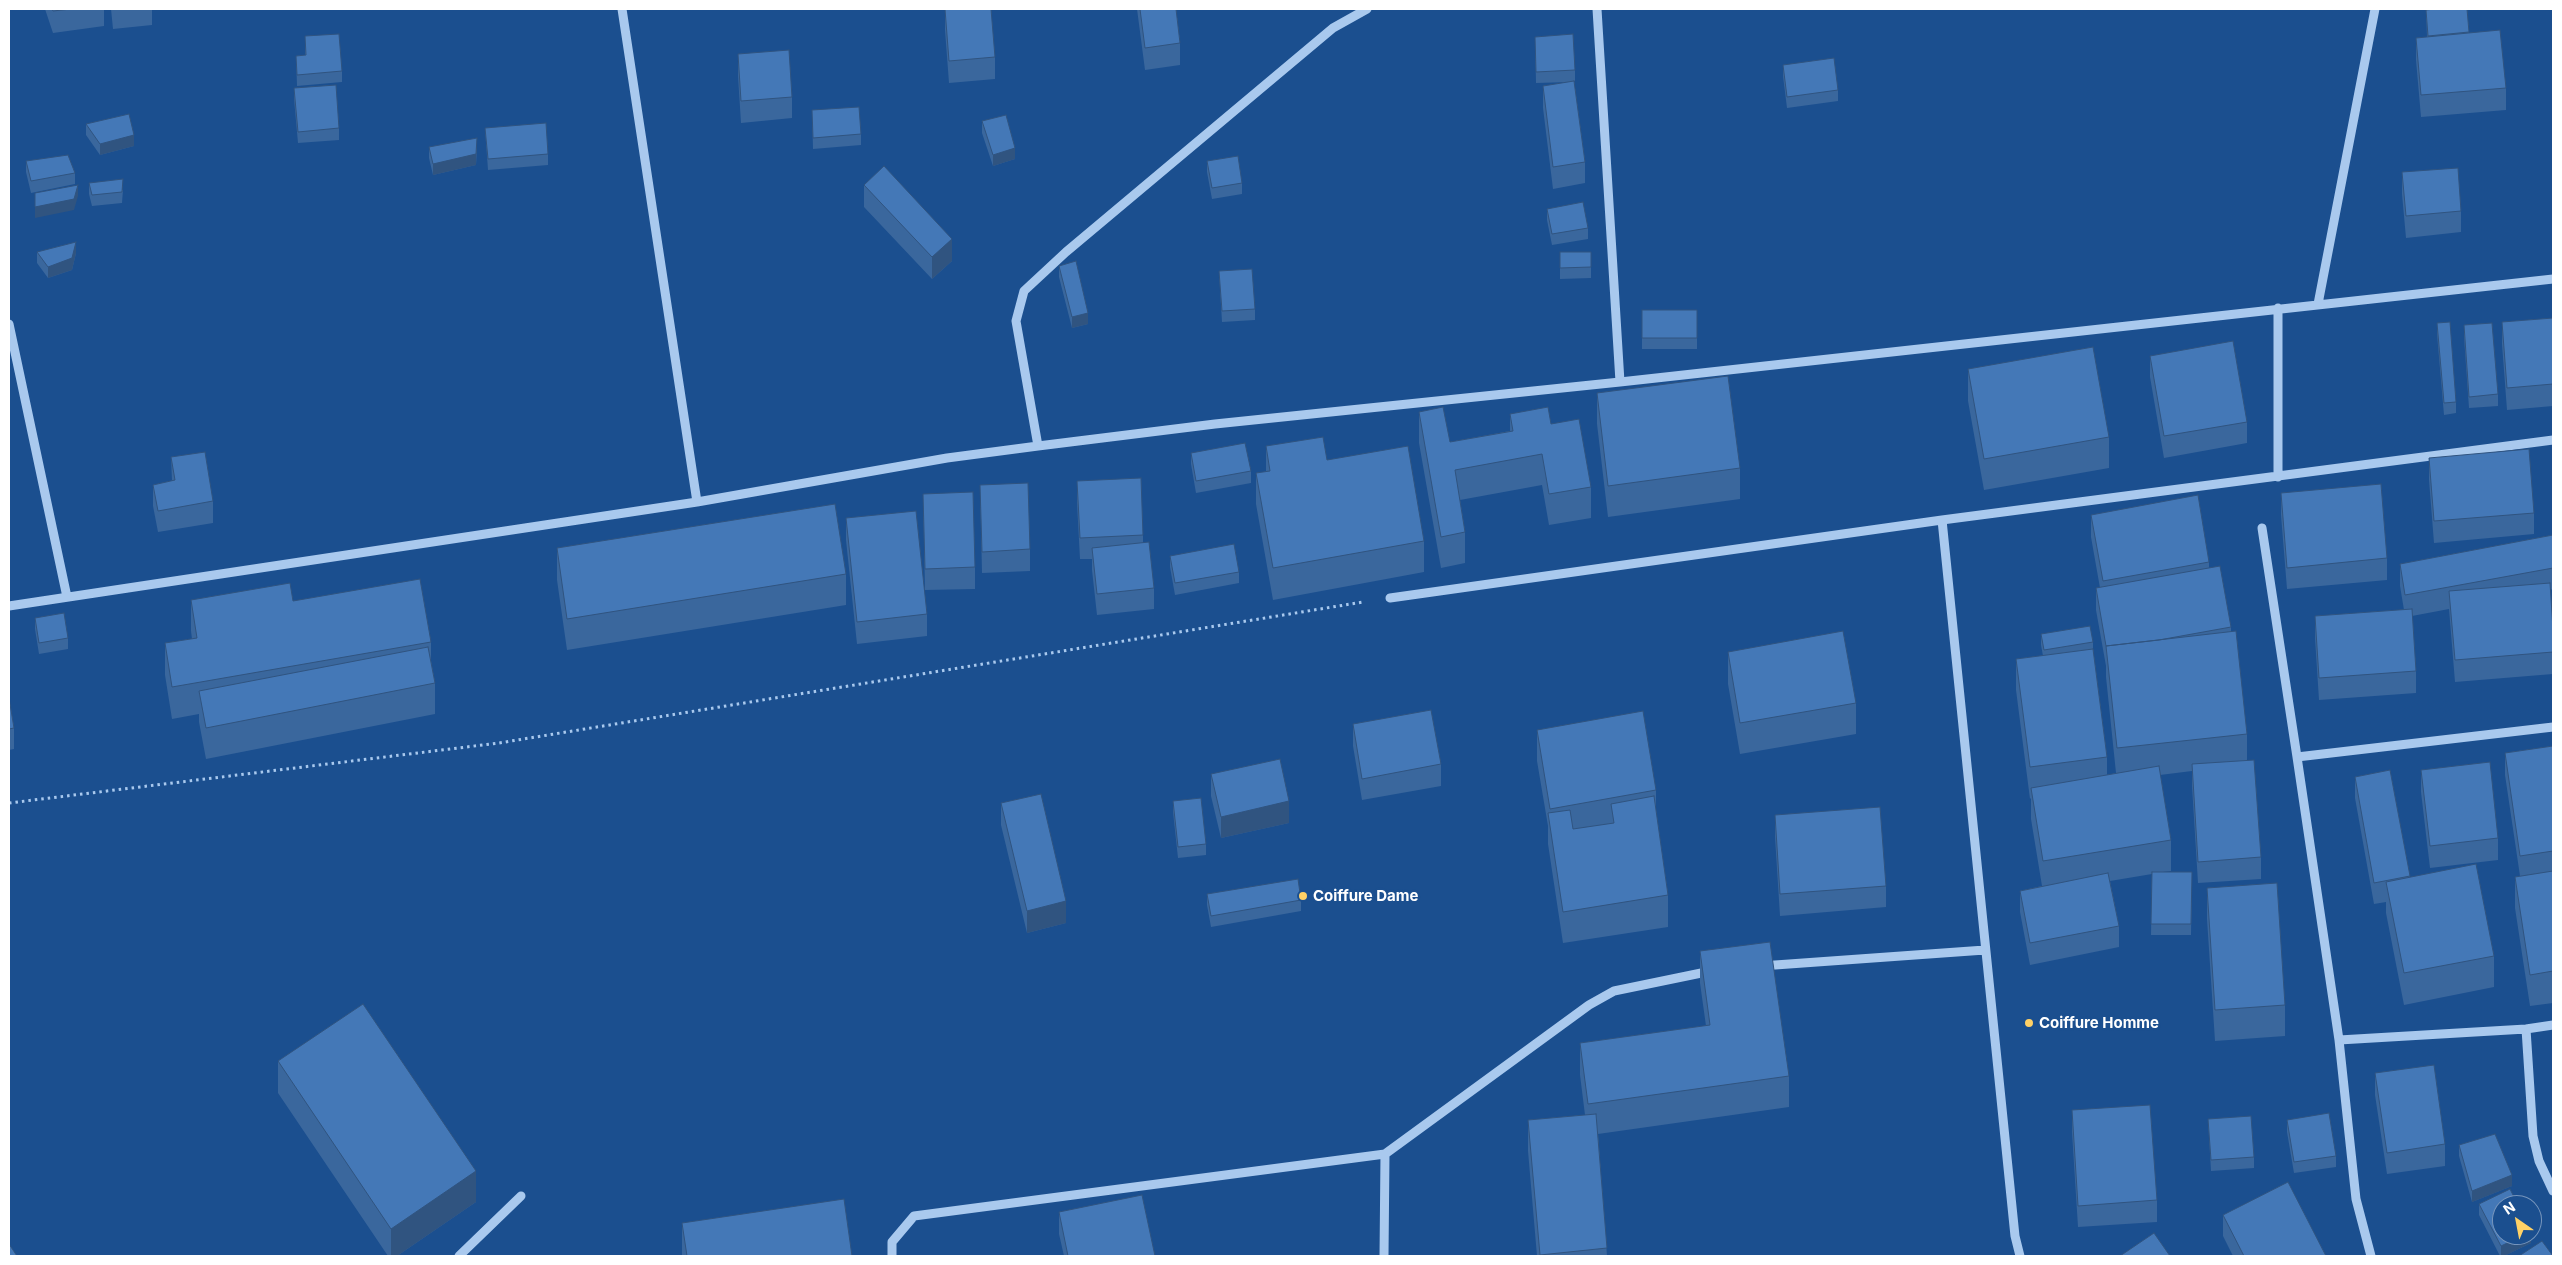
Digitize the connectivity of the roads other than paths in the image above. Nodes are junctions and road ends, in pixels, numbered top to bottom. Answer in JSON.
{"nodes":[{"id":1,"x":622,"y":9,"type":"edge"},
{"id":2,"x":1367,"y":9,"type":"edge"},
{"id":3,"x":1597,"y":9,"type":"edge"},
{"id":4,"x":2375,"y":9,"type":"edge"},
{"id":5,"x":2553,"y":279,"type":"edge"},
{"id":6,"x":2318,"y":304,"type":"junction"},
{"id":7,"x":2278,"y":308,"type":"junction"},
{"id":8,"x":9,"y":324,"type":"edge"},
{"id":9,"x":1620,"y":382,"type":"junction"},
{"id":10,"x":2553,"y":440,"type":"edge"},
{"id":11,"x":1038,"y":446,"type":"junction"},
{"id":12,"x":2278,"y":477,"type":"junction"},
{"id":13,"x":697,"y":502,"type":"junction"},
{"id":14,"x":1942,"y":520,"type":"junction"},
{"id":15,"x":2262,"y":528,"type":"dead end"},
{"id":16,"x":67,"y":597,"type":"junction"},
{"id":17,"x":1390,"y":598,"type":"road end"},
{"id":18,"x":9,"y":606,"type":"edge"},
{"id":19,"x":2553,"y":727,"type":"edge"},
{"id":20,"x":2297,"y":757,"type":"junction"},
{"id":21,"x":1986,"y":950,"type":"junction"},
{"id":22,"x":1748,"y":967,"type":"edge"},
{"id":23,"x":1718,"y":970,"type":"edge"},
{"id":24,"x":2553,"y":1025,"type":"edge"},
{"id":25,"x":2526,"y":1029,"type":"junction"},
{"id":26,"x":2339,"y":1040,"type":"junction"},
{"id":27,"x":1385,"y":1154,"type":"junction"},
{"id":28,"x":2553,"y":1191,"type":"edge"},
{"id":29,"x":521,"y":1196,"type":"dead end"},
{"id":30,"x":458,"y":1256,"type":"edge"},
{"id":31,"x":892,"y":1256,"type":"edge"},
{"id":32,"x":1384,"y":1256,"type":"edge"},
{"id":33,"x":2020,"y":1256,"type":"edge"},
{"id":34,"x":2371,"y":1256,"type":"edge"}],
"edges":[{"from":1,"to":13,"type":"street"},
{"from":2,"to":11,"type":"street"},
{"from":3,"to":9,"type":"street"},
{"from":4,"to":6,"type":"street"},
{"from":5,"to":6,"type":"street"},
{"from":6,"to":7,"type":"street"},
{"from":7,"to":9,"type":"street"},
{"from":7,"to":12,"type":"street"},
{"from":8,"to":16,"type":"street"},
{"from":9,"to":11,"type":"street"},
{"from":10,"to":12,"type":"street"},
{"from":11,"to":13,"type":"street"},
{"from":12,"to":14,"type":"street"},
{"from":13,"to":16,"type":"street"},
{"from":14,"to":17,"type":"street"},
{"from":14,"to":21,"type":"street"},
{"from":15,"to":20,"type":"street"},
{"from":16,"to":18,"type":"street"},
{"from":19,"to":20,"type":"street"},
{"from":20,"to":26,"type":"street"},
{"from":21,"to":22,"type":"street"},
{"from":21,"to":33,"type":"street"},
{"from":23,"to":27,"type":"street"},
{"from":24,"to":25,"type":"street"},
{"from":25,"to":26,"type":"street"},
{"from":25,"to":28,"type":"street"},
{"from":26,"to":34,"type":"street"},
{"from":27,"to":31,"type":"street"},
{"from":27,"to":32,"type":"street"},
{"from":29,"to":30,"type":"street"}]}
